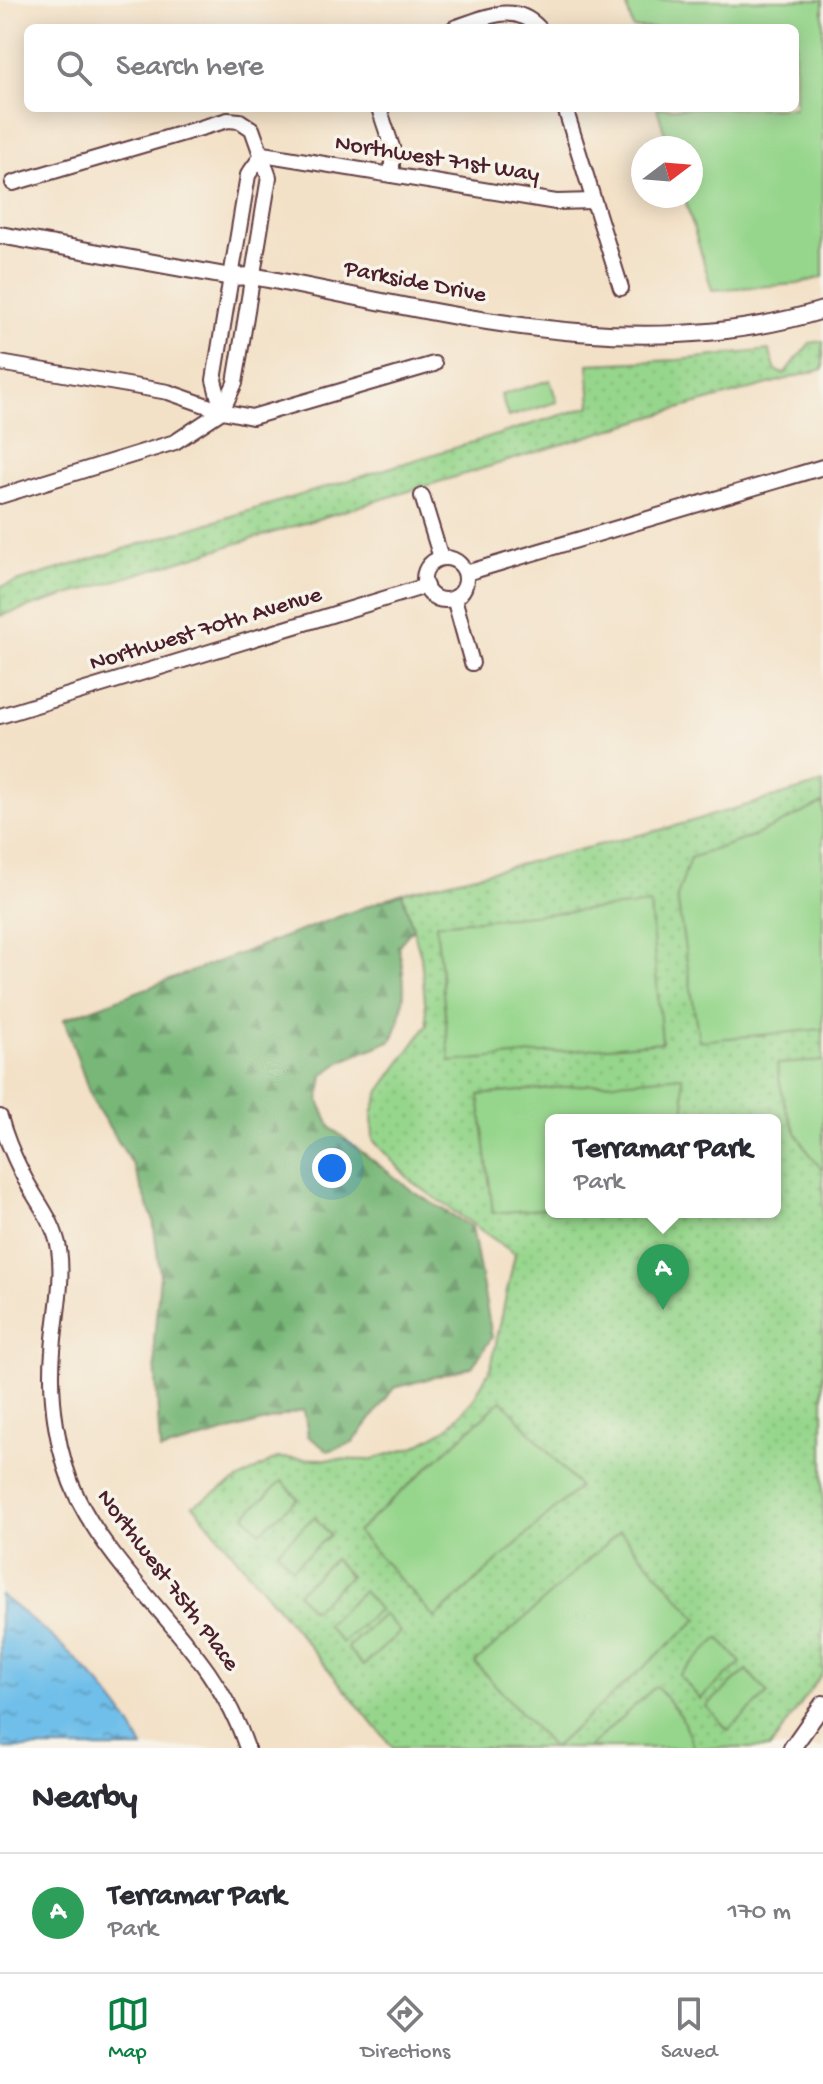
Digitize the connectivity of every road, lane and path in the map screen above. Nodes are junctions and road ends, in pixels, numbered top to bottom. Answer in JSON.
{"nodes":[{"id":1,"x":467,"y":24,"type":"edge"},
{"id":2,"x":535,"y":24,"type":"edge"},
{"id":3,"x":380,"y":112,"type":"edge"},
{"id":4,"x":566,"y":112,"type":"edge"},
{"id":5,"x":263,"y":154,"type":"junction"},
{"id":6,"x":392,"y":175,"type":"junction"},
{"id":7,"x":13,"y":183,"type":"dead end"},
{"id":8,"x":246,"y":189,"type":"junction"},
{"id":9,"x":266,"y":192,"type":"junction"},
{"id":10,"x":593,"y":201,"type":"junction"},
{"id":11,"x":0,"y":235,"type":"edge"},
{"id":12,"x":252,"y":276,"type":"junction"},
{"id":13,"x":231,"y":277,"type":"junction"},
{"id":14,"x":621,"y":288,"type":"dead end"},
{"id":15,"x":823,"y":310,"type":"edge"},
{"id":16,"x":218,"y":358,"type":"junction"},
{"id":17,"x":239,"y":362,"type":"junction"},
{"id":18,"x":0,"y":363,"type":"edge"},
{"id":19,"x":434,"y":364,"type":"dead end"},
{"id":20,"x":222,"y":411,"type":"junction"},
{"id":21,"x":823,"y":467,"type":"edge"},
{"id":22,"x":0,"y":496,"type":"edge"},
{"id":23,"x":422,"y":496,"type":"dead end"},
{"id":24,"x":441,"y":558,"type":"junction"},
{"id":25,"x":466,"y":573,"type":"junction"},
{"id":26,"x":426,"y":586,"type":"junction"},
{"id":27,"x":454,"y":598,"type":"junction"},
{"id":28,"x":472,"y":663,"type":"dead end"},
{"id":29,"x":0,"y":716,"type":"edge"},
{"id":30,"x":1,"y":1127,"type":"edge"},
{"id":31,"x":823,"y":1704,"type":"edge"},
{"id":32,"x":247,"y":1748,"type":"edge"},
{"id":33,"x":792,"y":1748,"type":"edge"}],
"edges":[{"from":1,"to":2,"type":"street"},
{"from":3,"to":6,"type":"street"},
{"from":4,"to":10,"type":"street"},
{"from":5,"to":6,"type":"street","name":"Northwest 71st Way"},
{"from":5,"to":7,"type":"street"},
{"from":5,"to":8,"type":"street"},
{"from":5,"to":9,"type":"street"},
{"from":6,"to":10,"type":"street","name":"Northwest 71st Way"},
{"from":8,"to":9,"type":"street"},
{"from":8,"to":13,"type":"street"},
{"from":9,"to":12,"type":"street"},
{"from":10,"to":14,"type":"street"},
{"from":11,"to":13,"type":"street","name":"Parkside Drive"},
{"from":12,"to":13,"type":"street","name":"Parkside Drive"},
{"from":12,"to":15,"type":"street","name":"Parkside Drive"},
{"from":12,"to":17,"type":"street"},
{"from":13,"to":16,"type":"street"},
{"from":16,"to":17,"type":"street"},
{"from":16,"to":20,"type":"street"},
{"from":17,"to":20,"type":"street"},
{"from":18,"to":20,"type":"street"},
{"from":19,"to":20,"type":"street"},
{"from":20,"to":22,"type":"street"},
{"from":21,"to":25,"type":"street"},
{"from":23,"to":24,"type":"street"},
{"from":24,"to":25,"type":"street"},
{"from":24,"to":26,"type":"street"},
{"from":25,"to":27,"type":"street"},
{"from":26,"to":27,"type":"street"},
{"from":26,"to":29,"type":"street","name":"Northwest 70th Avenue"},
{"from":27,"to":28,"type":"street"},
{"from":30,"to":32,"type":"street","name":"Northwest 75th Place"},
{"from":31,"to":33,"type":"street"}]}
